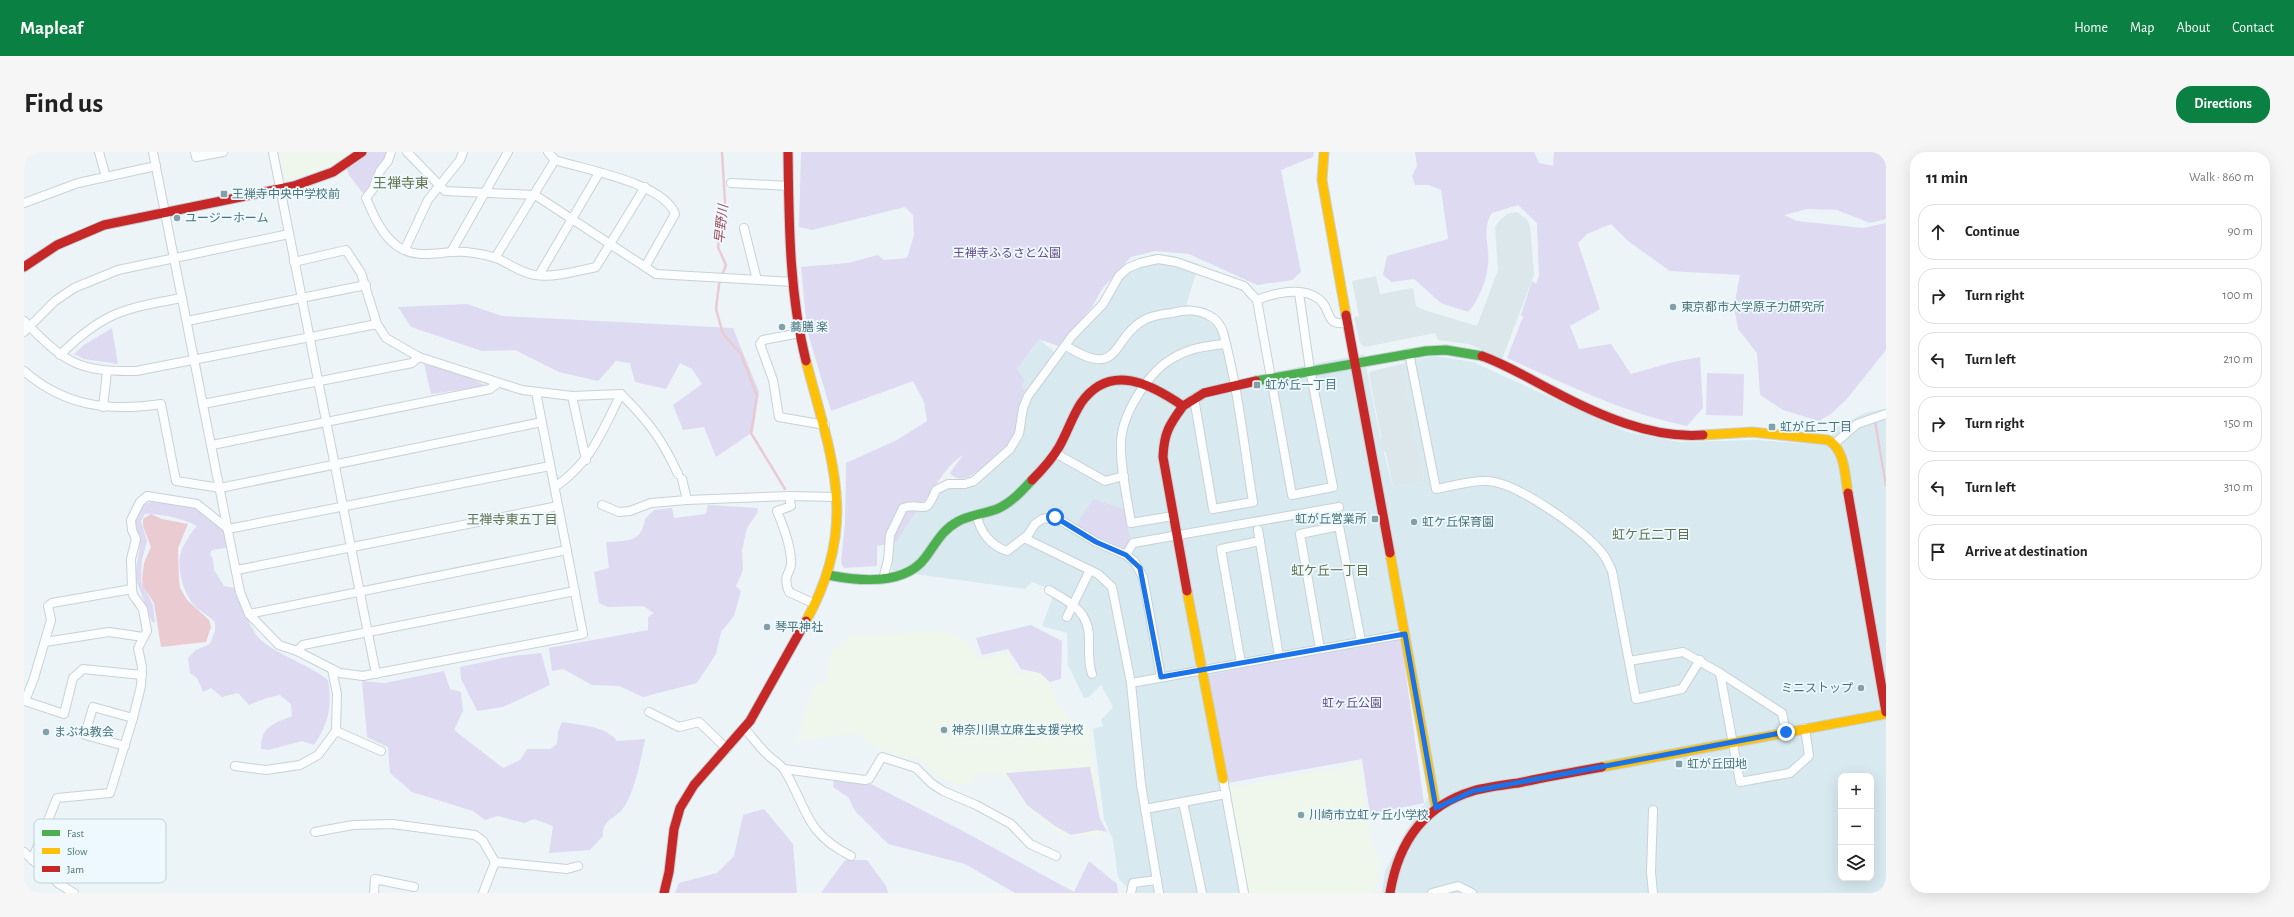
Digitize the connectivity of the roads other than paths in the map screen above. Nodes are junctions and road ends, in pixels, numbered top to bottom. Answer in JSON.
{"nodes":[{"id":1,"x":99,"y":152,"type":"edge"},
{"id":2,"x":153,"y":152,"type":"edge"},
{"id":3,"x":195,"y":152,"type":"edge"},
{"id":4,"x":223,"y":152,"type":"edge"},
{"id":5,"x":273,"y":152,"type":"edge"},
{"id":6,"x":362,"y":152,"type":"edge"},
{"id":7,"x":391,"y":152,"type":"edge"},
{"id":8,"x":407,"y":152,"type":"edge"},
{"id":9,"x":463,"y":152,"type":"edge"},
{"id":10,"x":508,"y":152,"type":"edge"},
{"id":11,"x":548,"y":152,"type":"edge"},
{"id":12,"x":788,"y":152,"type":"edge"},
{"id":13,"x":1324,"y":152,"type":"edge"},
{"id":14,"x":555,"y":160,"type":"junction"},
{"id":15,"x":156,"y":166,"type":"junction"},
{"id":16,"x":599,"y":173,"type":"junction"},
{"id":17,"x":106,"y":177,"type":"junction"},
{"id":18,"x":730,"y":183,"type":"dead end"},
{"id":19,"x":439,"y":186,"type":"junction"},
{"id":20,"x":789,"y":186,"type":"junction"},
{"id":21,"x":645,"y":187,"type":"junction"},
{"id":22,"x":281,"y":189,"type":"junction"},
{"id":23,"x":486,"y":192,"type":"junction"},
{"id":24,"x":535,"y":195,"type":"junction"},
{"id":25,"x":24,"y":203,"type":"edge"},
{"id":26,"x":165,"y":212,"type":"junction"},
{"id":27,"x":572,"y":219,"type":"junction"},
{"id":28,"x":744,"y":228,"type":"dead end"},
{"id":29,"x":289,"y":234,"type":"junction"},
{"id":30,"x":610,"y":244,"type":"junction"},
{"id":31,"x":405,"y":250,"type":"junction"},
{"id":32,"x":451,"y":252,"type":"junction"},
{"id":33,"x":174,"y":258,"type":"junction"},
{"id":34,"x":495,"y":258,"type":"junction"},
{"id":35,"x":294,"y":262,"type":"junction"},
{"id":36,"x":645,"y":266,"type":"junction"},
{"id":37,"x":24,"y":268,"type":"edge"},
{"id":38,"x":539,"y":275,"type":"junction"},
{"id":39,"x":757,"y":280,"type":"junction"},
{"id":40,"x":794,"y":282,"type":"junction"},
{"id":41,"x":366,"y":285,"type":"junction"},
{"id":42,"x":1299,"y":292,"type":"junction"},
{"id":43,"x":301,"y":297,"type":"junction"},
{"id":44,"x":182,"y":298,"type":"junction"},
{"id":45,"x":1257,"y":300,"type":"junction"},
{"id":46,"x":187,"y":321,"type":"junction"},
{"id":47,"x":1346,"y":323,"type":"junction"},
{"id":48,"x":377,"y":324,"type":"junction"},
{"id":49,"x":26,"y":327,"type":"edge"},
{"id":50,"x":800,"y":332,"type":"junction"},
{"id":51,"x":309,"y":337,"type":"junction"},
{"id":52,"x":1224,"y":344,"type":"junction"},
{"id":53,"x":1066,"y":346,"type":"junction"},
{"id":54,"x":1409,"y":354,"type":"junction"},
{"id":55,"x":60,"y":355,"type":"junction"},
{"id":56,"x":419,"y":356,"type":"junction"},
{"id":57,"x":195,"y":360,"type":"junction"},
{"id":58,"x":1355,"y":363,"type":"junction"},
{"id":59,"x":1310,"y":370,"type":"junction"},
{"id":60,"x":24,"y":371,"type":"edge"},
{"id":61,"x":107,"y":372,"type":"junction"},
{"id":62,"x":1272,"y":378,"type":"junction"},
{"id":63,"x":318,"y":382,"type":"junction"},
{"id":64,"x":1146,"y":382,"type":"junction"},
{"id":65,"x":498,"y":383,"type":"junction"},
{"id":66,"x":1233,"y":385,"type":"junction"},
{"id":67,"x":536,"y":392,"type":"junction"},
{"id":68,"x":620,"y":394,"type":"junction"},
{"id":69,"x":572,"y":396,"type":"junction"},
{"id":70,"x":1194,"y":398,"type":"junction"},
{"id":71,"x":204,"y":404,"type":"junction"},
{"id":72,"x":1183,"y":406,"type":"junction"},
{"id":73,"x":103,"y":407,"type":"junction"},
{"id":74,"x":1886,"y":414,"type":"edge"},
{"id":75,"x":542,"y":422,"type":"junction"},
{"id":76,"x":326,"y":423,"type":"junction"},
{"id":77,"x":825,"y":424,"type":"junction"},
{"id":78,"x":1834,"y":444,"type":"junction"},
{"id":79,"x":212,"y":445,"type":"junction"},
{"id":80,"x":1055,"y":452,"type":"junction"},
{"id":81,"x":586,"y":460,"type":"junction"},
{"id":82,"x":334,"y":464,"type":"junction"},
{"id":83,"x":550,"y":466,"type":"junction"},
{"id":84,"x":1124,"y":476,"type":"junction"},
{"id":85,"x":555,"y":487,"type":"junction"},
{"id":86,"x":220,"y":488,"type":"junction"},
{"id":87,"x":789,"y":496,"type":"junction"},
{"id":88,"x":837,"y":497,"type":"junction"},
{"id":89,"x":687,"y":500,"type":"junction"},
{"id":90,"x":602,"y":505,"type":"dead end"},
{"id":91,"x":343,"y":506,"type":"junction"},
{"id":92,"x":558,"y":506,"type":"junction"},
{"id":93,"x":1339,"y":507,"type":"dead end"},
{"id":94,"x":978,"y":516,"type":"junction"},
{"id":95,"x":1173,"y":516,"type":"junction"},
{"id":96,"x":228,"y":529,"type":"junction"},
{"id":97,"x":1258,"y":530,"type":"dead end"},
{"id":98,"x":1176,"y":535,"type":"junction"},
{"id":99,"x":1024,"y":538,"type":"junction"},
{"id":100,"x":1260,"y":541,"type":"junction"},
{"id":101,"x":351,"y":548,"type":"junction"},
{"id":102,"x":567,"y":550,"type":"junction"},
{"id":103,"x":1126,"y":555,"type":"junction"},
{"id":104,"x":236,"y":570,"type":"junction"},
{"id":105,"x":1090,"y":570,"type":"junction"},
{"id":106,"x":828,"y":576,"type":"junction"},
{"id":107,"x":883,"y":579,"type":"junction"},
{"id":108,"x":132,"y":589,"type":"junction"},
{"id":109,"x":1049,"y":590,"type":"dead end"},
{"id":110,"x":575,"y":591,"type":"junction"},
{"id":111,"x":360,"y":592,"type":"junction"},
{"id":112,"x":815,"y":604,"type":"junction"},
{"id":113,"x":1074,"y":604,"type":"junction"},
{"id":114,"x":249,"y":614,"type":"junction"},
{"id":115,"x":1067,"y":617,"type":"dead end"},
{"id":116,"x":368,"y":632,"type":"junction"},
{"id":117,"x":1405,"y":634,"type":"junction"},
{"id":118,"x":143,"y":637,"type":"junction"},
{"id":119,"x":1361,"y":641,"type":"junction"},
{"id":120,"x":45,"y":642,"type":"junction"},
{"id":121,"x":1320,"y":649,"type":"junction"},
{"id":122,"x":297,"y":651,"type":"junction"},
{"id":123,"x":1279,"y":656,"type":"junction"},
{"id":124,"x":1700,"y":660,"type":"junction"},
{"id":125,"x":1629,"y":661,"type":"junction"},
{"id":126,"x":1240,"y":663,"type":"junction"},
{"id":127,"x":332,"y":669,"type":"junction"},
{"id":128,"x":1201,"y":670,"type":"junction"},
{"id":129,"x":1720,"y":673,"type":"junction"},
{"id":130,"x":376,"y":674,"type":"junction"},
{"id":131,"x":1092,"y":674,"type":"dead end"},
{"id":132,"x":142,"y":675,"type":"junction"},
{"id":133,"x":1161,"y":677,"type":"junction"},
{"id":134,"x":1131,"y":683,"type":"junction"},
{"id":135,"x":649,"y":712,"type":"dead end"},
{"id":136,"x":1886,"y":713,"type":"edge"},
{"id":137,"x":133,"y":718,"type":"junction"},
{"id":138,"x":1805,"y":728,"type":"junction"},
{"id":139,"x":744,"y":729,"type":"junction"},
{"id":140,"x":336,"y":731,"type":"junction"},
{"id":141,"x":1786,"y":732,"type":"junction"},
{"id":142,"x":1732,"y":742,"type":"junction"},
{"id":143,"x":125,"y":746,"type":"junction"},
{"id":144,"x":727,"y":749,"type":"junction"},
{"id":145,"x":381,"y":751,"type":"dead end"},
{"id":146,"x":235,"y":766,"type":"dead end"},
{"id":147,"x":784,"y":769,"type":"junction"},
{"id":148,"x":1223,"y":779,"type":"joint"},
{"id":149,"x":1226,"y":794,"type":"junction"},
{"id":150,"x":1183,"y":802,"type":"junction"},
{"id":151,"x":1436,"y":808,"type":"junction"},
{"id":152,"x":1145,"y":809,"type":"junction"},
{"id":153,"x":1653,"y":810,"type":"dead end"},
{"id":154,"x":49,"y":819,"type":"edge"},
{"id":155,"x":315,"y":832,"type":"dead end"},
{"id":156,"x":24,"y":852,"type":"edge"},
{"id":157,"x":34,"y":855,"type":"edge"},
{"id":158,"x":851,"y":856,"type":"dead end"},
{"id":159,"x":1056,"y":856,"type":"dead end"},
{"id":160,"x":32,"y":860,"type":"joint"},
{"id":161,"x":495,"y":862,"type":"junction"},
{"id":162,"x":578,"y":866,"type":"dead end"},
{"id":163,"x":1157,"y":880,"type":"junction"},
{"id":164,"x":59,"y":884,"type":"joint"},
{"id":165,"x":414,"y":887,"type":"dead end"},
{"id":166,"x":59,"y":893,"type":"edge"},
{"id":167,"x":74,"y":893,"type":"edge"},
{"id":168,"x":374,"y":893,"type":"edge"},
{"id":169,"x":483,"y":893,"type":"edge"},
{"id":170,"x":664,"y":893,"type":"edge"},
{"id":171,"x":1132,"y":893,"type":"edge"},
{"id":172,"x":1159,"y":893,"type":"edge"},
{"id":173,"x":1202,"y":893,"type":"edge"},
{"id":174,"x":1244,"y":893,"type":"edge"},
{"id":175,"x":1390,"y":893,"type":"edge"},
{"id":176,"x":1432,"y":893,"type":"edge"},
{"id":177,"x":1472,"y":893,"type":"edge"},
{"id":178,"x":1653,"y":893,"type":"edge"}],
"edges":[{"from":1,"to":17,"type":"street"},
{"from":2,"to":15,"type":"street"},
{"from":3,"to":4,"type":"street"},
{"from":5,"to":22,"type":"street"},
{"from":6,"to":22,"type":"street"},
{"from":7,"to":31,"type":"street"},
{"from":8,"to":19,"type":"street"},
{"from":9,"to":19,"type":"street"},
{"from":10,"to":23,"type":"street"},
{"from":11,"to":14,"type":"street"},
{"from":12,"to":20,"type":"street"},
{"from":13,"to":47,"type":"street"},
{"from":14,"to":16,"type":"street"},
{"from":14,"to":24,"type":"street"},
{"from":15,"to":17,"type":"street"},
{"from":15,"to":26,"type":"street"},
{"from":16,"to":21,"type":"street"},
{"from":16,"to":27,"type":"street"},
{"from":17,"to":25,"type":"street"},
{"from":18,"to":20,"type":"street"},
{"from":19,"to":23,"type":"street"},
{"from":19,"to":31,"type":"street"},
{"from":20,"to":40,"type":"street"},
{"from":21,"to":30,"type":"street"},
{"from":21,"to":36,"type":"street"},
{"from":22,"to":26,"type":"street"},
{"from":22,"to":29,"type":"street"},
{"from":23,"to":24,"type":"street"},
{"from":23,"to":32,"type":"street"},
{"from":24,"to":27,"type":"street"},
{"from":24,"to":34,"type":"street"},
{"from":26,"to":33,"type":"street"},
{"from":26,"to":37,"type":"street"},
{"from":27,"to":30,"type":"street"},
{"from":27,"to":38,"type":"street"},
{"from":28,"to":39,"type":"street"},
{"from":29,"to":33,"type":"street"},
{"from":29,"to":35,"type":"street"},
{"from":30,"to":36,"type":"street"},
{"from":30,"to":38,"type":"street"},
{"from":31,"to":32,"type":"street"},
{"from":32,"to":34,"type":"street"},
{"from":33,"to":44,"type":"street"},
{"from":33,"to":49,"type":"street"},
{"from":34,"to":38,"type":"street"},
{"from":35,"to":41,"type":"street"},
{"from":35,"to":43,"type":"street"},
{"from":36,"to":39,"type":"street"},
{"from":39,"to":40,"type":"street"},
{"from":40,"to":50,"type":"street"},
{"from":41,"to":43,"type":"street"},
{"from":41,"to":48,"type":"street"},
{"from":42,"to":45,"type":"street"},
{"from":42,"to":47,"type":"street"},
{"from":42,"to":59,"type":"street"},
{"from":43,"to":46,"type":"street"},
{"from":43,"to":51,"type":"street"},
{"from":44,"to":46,"type":"street"},
{"from":44,"to":55,"type":"street"},
{"from":45,"to":53,"type":"street"},
{"from":45,"to":62,"type":"street"},
{"from":46,"to":57,"type":"street"},
{"from":47,"to":58,"type":"street"},
{"from":48,"to":51,"type":"street"},
{"from":48,"to":56,"type":"street"},
{"from":49,"to":55,"type":"street"},
{"from":50,"to":77,"type":"street"},
{"from":50,"to":77,"type":"street"},
{"from":51,"to":57,"type":"street"},
{"from":51,"to":63,"type":"street"},
{"from":52,"to":53,"type":"street"},
{"from":52,"to":64,"type":"street"},
{"from":52,"to":66,"type":"street"},
{"from":53,"to":107,"type":"street"},
{"from":54,"to":58,"type":"street"},
{"from":54,"to":78,"type":"street"},
{"from":54,"to":125,"type":"street"},
{"from":55,"to":61,"type":"street"},
{"from":56,"to":63,"type":"street"},
{"from":56,"to":65,"type":"street"},
{"from":57,"to":61,"type":"street"},
{"from":57,"to":71,"type":"street"},
{"from":58,"to":59,"type":"street"},
{"from":58,"to":117,"type":"street"},
{"from":59,"to":62,"type":"street"},
{"from":59,"to":62,"type":"street"},
{"from":60,"to":73,"type":"street"},
{"from":61,"to":73,"type":"street"},
{"from":62,"to":66,"type":"street"},
{"from":63,"to":71,"type":"street"},
{"from":63,"to":76,"type":"street"},
{"from":64,"to":72,"type":"street"},
{"from":64,"to":80,"type":"street"},
{"from":64,"to":84,"type":"street"},
{"from":65,"to":67,"type":"street"},
{"from":65,"to":76,"type":"street"},
{"from":66,"to":70,"type":"street"},
{"from":66,"to":70,"type":"street"},
{"from":67,"to":69,"type":"street"},
{"from":67,"to":75,"type":"street"},
{"from":68,"to":69,"type":"street"},
{"from":68,"to":81,"type":"street"},
{"from":68,"to":89,"type":"street"},
{"from":69,"to":81,"type":"street"},
{"from":70,"to":72,"type":"street"},
{"from":71,"to":79,"type":"street"},
{"from":72,"to":95,"type":"street"},
{"from":73,"to":86,"type":"street"},
{"from":74,"to":78,"type":"street"},
{"from":75,"to":82,"type":"street"},
{"from":75,"to":83,"type":"street"},
{"from":76,"to":79,"type":"street"},
{"from":76,"to":82,"type":"street"},
{"from":77,"to":88,"type":"street"},
{"from":78,"to":136,"type":"street"},
{"from":79,"to":86,"type":"street"},
{"from":80,"to":84,"type":"street"},
{"from":80,"to":94,"type":"street"},
{"from":81,"to":85,"type":"street"},
{"from":82,"to":86,"type":"street"},
{"from":82,"to":91,"type":"street"},
{"from":83,"to":85,"type":"street"},
{"from":83,"to":91,"type":"street"},
{"from":84,"to":95,"type":"street"},
{"from":85,"to":92,"type":"street"},
{"from":86,"to":96,"type":"street"},
{"from":87,"to":88,"type":"street"},
{"from":87,"to":89,"type":"street"},
{"from":87,"to":112,"type":"street"},
{"from":88,"to":106,"type":"street"},
{"from":89,"to":90,"type":"street"},
{"from":91,"to":96,"type":"street"},
{"from":91,"to":101,"type":"street"},
{"from":92,"to":101,"type":"street"},
{"from":92,"to":102,"type":"street"},
{"from":93,"to":98,"type":"street"},
{"from":94,"to":99,"type":"street"},
{"from":94,"to":107,"type":"street"},
{"from":95,"to":98,"type":"street"},
{"from":96,"to":104,"type":"street"},
{"from":96,"to":108,"type":"street"},
{"from":97,"to":100,"type":"street"},
{"from":98,"to":103,"type":"street"},
{"from":98,"to":128,"type":"street"},
{"from":99,"to":103,"type":"street"},
{"from":99,"to":105,"type":"street"},
{"from":100,"to":123,"type":"street"},
{"from":100,"to":126,"type":"street"},
{"from":101,"to":104,"type":"street"},
{"from":101,"to":111,"type":"street"},
{"from":102,"to":110,"type":"street"},
{"from":102,"to":111,"type":"street"},
{"from":103,"to":133,"type":"street"},
{"from":104,"to":114,"type":"street"},
{"from":105,"to":113,"type":"street"},
{"from":105,"to":134,"type":"street"},
{"from":106,"to":107,"type":"street"},
{"from":106,"to":112,"type":"street"},
{"from":108,"to":118,"type":"street"},
{"from":108,"to":120,"type":"street"},
{"from":109,"to":113,"type":"street"},
{"from":110,"to":116,"type":"street"},
{"from":110,"to":130,"type":"street"},
{"from":111,"to":114,"type":"street"},
{"from":111,"to":116,"type":"street"},
{"from":112,"to":139,"type":"street"},
{"from":113,"to":115,"type":"street"},
{"from":113,"to":131,"type":"street"},
{"from":114,"to":122,"type":"street"},
{"from":116,"to":122,"type":"street"},
{"from":116,"to":130,"type":"street"},
{"from":117,"to":119,"type":"street"},
{"from":117,"to":151,"type":"street"},
{"from":118,"to":120,"type":"street"},
{"from":118,"to":132,"type":"street"},
{"from":119,"to":121,"type":"street"},
{"from":119,"to":121,"type":"street"},
{"from":120,"to":132,"type":"street"},
{"from":121,"to":123,"type":"street"},
{"from":122,"to":127,"type":"street"},
{"from":123,"to":126,"type":"street"},
{"from":124,"to":125,"type":"street"},
{"from":124,"to":125,"type":"street"},
{"from":124,"to":129,"type":"street"},
{"from":126,"to":128,"type":"street"},
{"from":127,"to":130,"type":"street"},
{"from":127,"to":140,"type":"street"},
{"from":128,"to":133,"type":"street"},
{"from":128,"to":148,"type":"street"},
{"from":129,"to":141,"type":"street"},
{"from":129,"to":142,"type":"street"},
{"from":132,"to":137,"type":"street"},
{"from":133,"to":134,"type":"street"},
{"from":134,"to":152,"type":"street"},
{"from":135,"to":144,"type":"street"},
{"from":136,"to":138,"type":"street"},
{"from":137,"to":143,"type":"street"},
{"from":137,"to":143,"type":"street"},
{"from":138,"to":141,"type":"street"},
{"from":138,"to":142,"type":"street"},
{"from":139,"to":144,"type":"street"},
{"from":139,"to":147,"type":"street"},
{"from":140,"to":145,"type":"street"},
{"from":140,"to":146,"type":"street"},
{"from":141,"to":142,"type":"street"},
{"from":142,"to":151,"type":"street"},
{"from":143,"to":154,"type":"street"},
{"from":144,"to":170,"type":"street"},
{"from":147,"to":158,"type":"street"},
{"from":147,"to":159,"type":"street"},
{"from":148,"to":149,"type":"street"},
{"from":149,"to":150,"type":"street"},
{"from":149,"to":174,"type":"street"},
{"from":150,"to":152,"type":"street"},
{"from":150,"to":173,"type":"street"},
{"from":151,"to":175,"type":"street"},
{"from":152,"to":163,"type":"street"},
{"from":153,"to":178,"type":"street"},
{"from":155,"to":161,"type":"street"},
{"from":156,"to":160,"type":"street"},
{"from":157,"to":160,"type":"street"},
{"from":161,"to":162,"type":"street"},
{"from":161,"to":169,"type":"street"},
{"from":163,"to":171,"type":"street"},
{"from":163,"to":172,"type":"street"},
{"from":164,"to":166,"type":"street"},
{"from":164,"to":167,"type":"street"},
{"from":165,"to":168,"type":"street"},
{"from":176,"to":177,"type":"street"}]}
